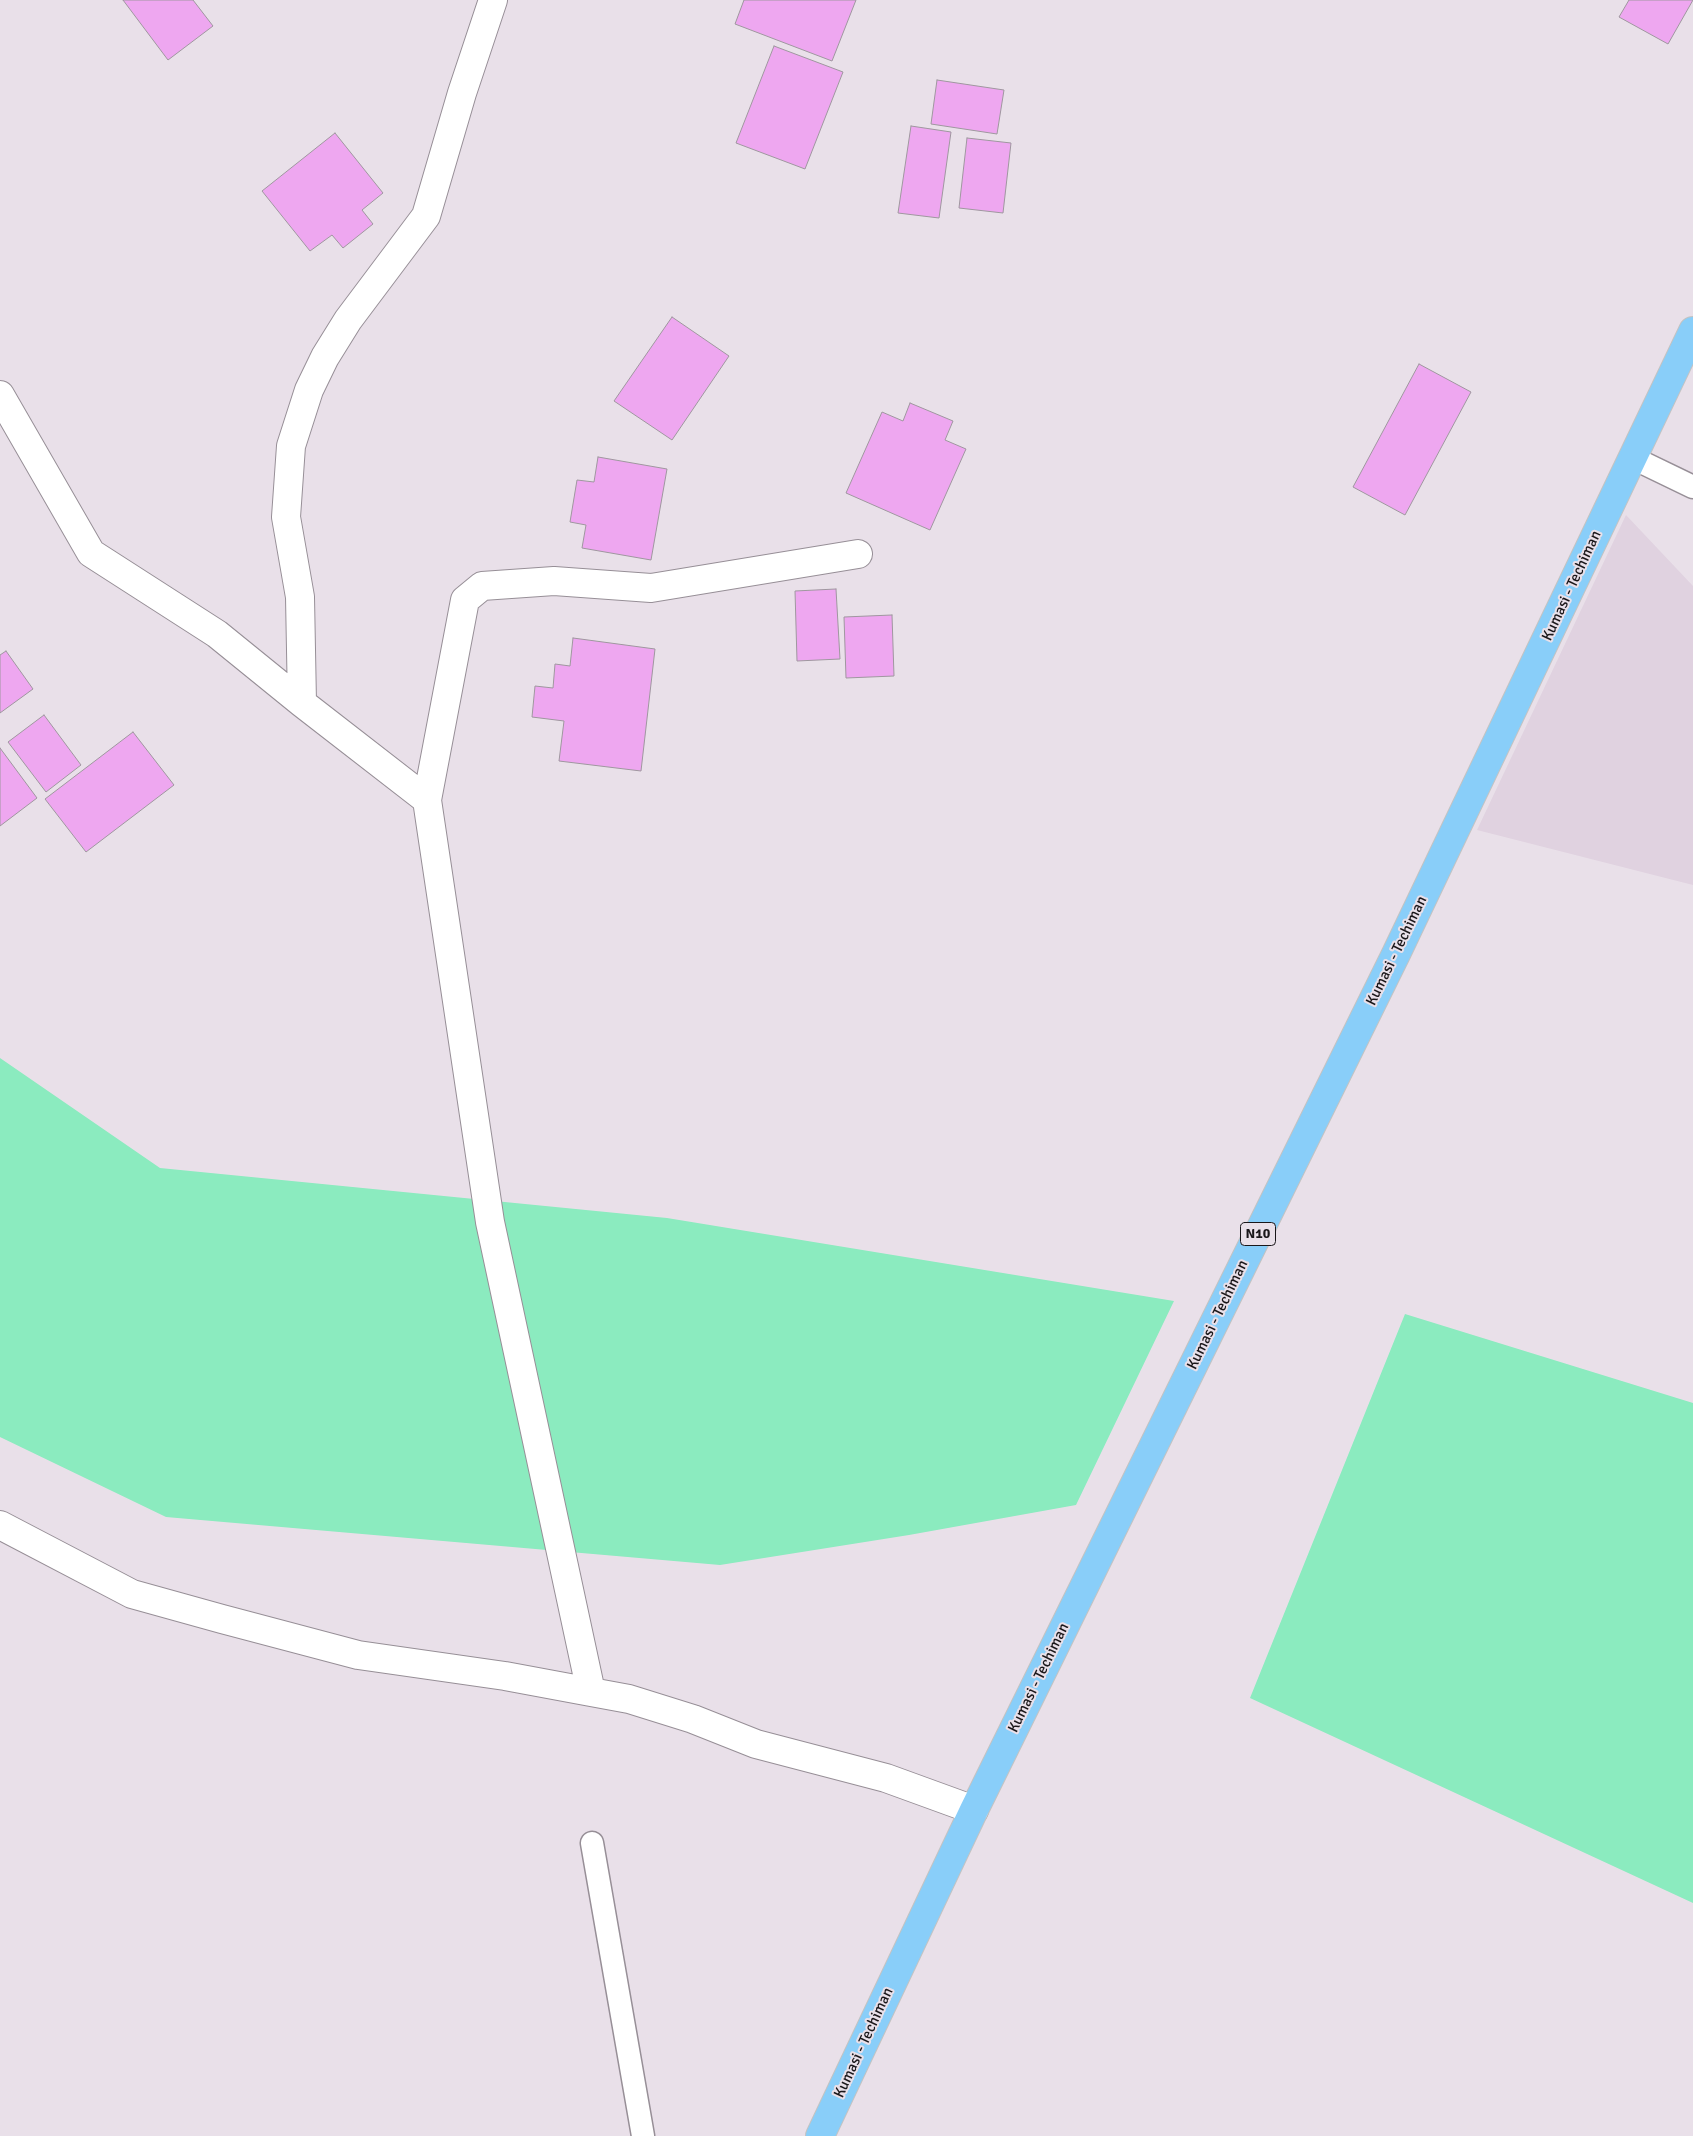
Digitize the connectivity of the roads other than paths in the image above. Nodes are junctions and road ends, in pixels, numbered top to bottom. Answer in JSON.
{"nodes":[{"id":1,"x":493,"y":0,"type":"edge"},
{"id":2,"x":1693,"y":330,"type":"edge"},
{"id":3,"x":0,"y":397,"type":"edge"},
{"id":4,"x":1633,"y":458,"type":"junction"},
{"id":5,"x":1693,"y":487,"type":"edge"},
{"id":6,"x":858,"y":554,"type":"dead end"},
{"id":7,"x":302,"y":704,"type":"junction"},
{"id":8,"x":427,"y":800,"type":"junction"},
{"id":9,"x":0,"y":1525,"type":"edge"},
{"id":10,"x":592,"y":1692,"type":"junction"},
{"id":11,"x":974,"y":1810,"type":"junction"},
{"id":12,"x":592,"y":1843,"type":"dead end"},
{"id":13,"x":644,"y":2136,"type":"edge"},
{"id":14,"x":820,"y":2136,"type":"edge"}],
"edges":[{"from":1,"to":7,"type":"street"},
{"from":2,"to":4,"type":"highway","name":"Kumasi - Techiman","number":"N10"},
{"from":3,"to":7,"type":"street"},
{"from":4,"to":5,"type":"lane"},
{"from":4,"to":11,"type":"highway","name":"Kumasi - Techiman","number":"N10"},
{"from":6,"to":8,"type":"street"},
{"from":7,"to":8,"type":"street"},
{"from":8,"to":10,"type":"street"},
{"from":9,"to":10,"type":"street"},
{"from":10,"to":11,"type":"street"},
{"from":11,"to":14,"type":"highway","name":"Kumasi - Techiman","number":"N10"},
{"from":12,"to":13,"type":"lane"}]}
